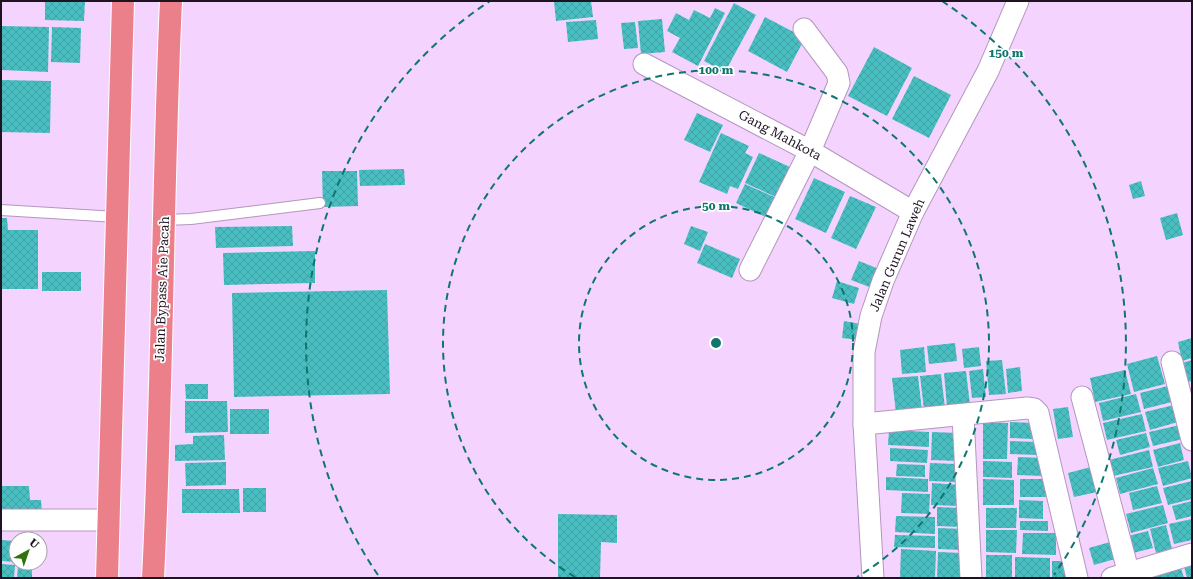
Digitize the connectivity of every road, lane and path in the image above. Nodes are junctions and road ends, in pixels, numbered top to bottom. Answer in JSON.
{"nodes":[{"id":1,"x":123,"y":1,"type":"edge"},
{"id":2,"x":170,"y":1,"type":"edge"},
{"id":3,"x":1018,"y":1,"type":"edge"},
{"id":4,"x":804,"y":29,"type":"dead end"},
{"id":5,"x":644,"y":64,"type":"dead end"},
{"id":6,"x":810,"y":150,"type":"junction"},
{"id":7,"x":320,"y":203,"type":"dead end"},
{"id":8,"x":1,"y":210,"type":"edge"},
{"id":9,"x":913,"y":212,"type":"junction"},
{"id":10,"x":117,"y":217,"type":"junction"},
{"id":11,"x":164,"y":220,"type":"junction"},
{"id":12,"x":750,"y":270,"type":"dead end"},
{"id":13,"x":1172,"y":362,"type":"dead end"},
{"id":14,"x":1082,"y":397,"type":"dead end"},
{"id":15,"x":963,"y":415,"type":"junction"},
{"id":16,"x":864,"y":424,"type":"junction"},
{"id":17,"x":1192,"y":440,"type":"edge"},
{"id":18,"x":1,"y":520,"type":"edge"},
{"id":19,"x":108,"y":520,"type":"junction"},
{"id":20,"x":1192,"y":554,"type":"edge"},
{"id":21,"x":1124,"y":576,"type":"edge"},
{"id":22,"x":107,"y":578,"type":"edge"},
{"id":23,"x":153,"y":578,"type":"edge"},
{"id":24,"x":873,"y":578,"type":"edge"},
{"id":25,"x":971,"y":578,"type":"edge"},
{"id":26,"x":1078,"y":578,"type":"edge"}],
"edges":[{"from":1,"to":10,"type":"highway"},
{"from":2,"to":11,"type":"highway","name":"Jalan Bypass Aie Pacah"},
{"from":3,"to":9,"type":"street","name":"Jalan Gurun Laweh"},
{"from":4,"to":6,"type":"street"},
{"from":5,"to":6,"type":"street","name":"Gang Mahkota"},
{"from":6,"to":9,"type":"street","name":"Gang Mahkota"},
{"from":6,"to":12,"type":"street"},
{"from":7,"to":11,"type":"lane"},
{"from":8,"to":10,"type":"lane"},
{"from":9,"to":16,"type":"street","name":"Jalan Gurun Laweh"},
{"from":10,"to":19,"type":"highway"},
{"from":11,"to":23,"type":"highway","name":"Jalan Bypass Aie Pacah"},
{"from":13,"to":17,"type":"street"},
{"from":14,"to":21,"type":"street"},
{"from":15,"to":16,"type":"street"},
{"from":15,"to":25,"type":"street"},
{"from":15,"to":26,"type":"street"},
{"from":16,"to":24,"type":"street","name":"Jalan Gurun Laweh"},
{"from":18,"to":19,"type":"street"},
{"from":19,"to":22,"type":"highway"},
{"from":20,"to":21,"type":"street"}]}
